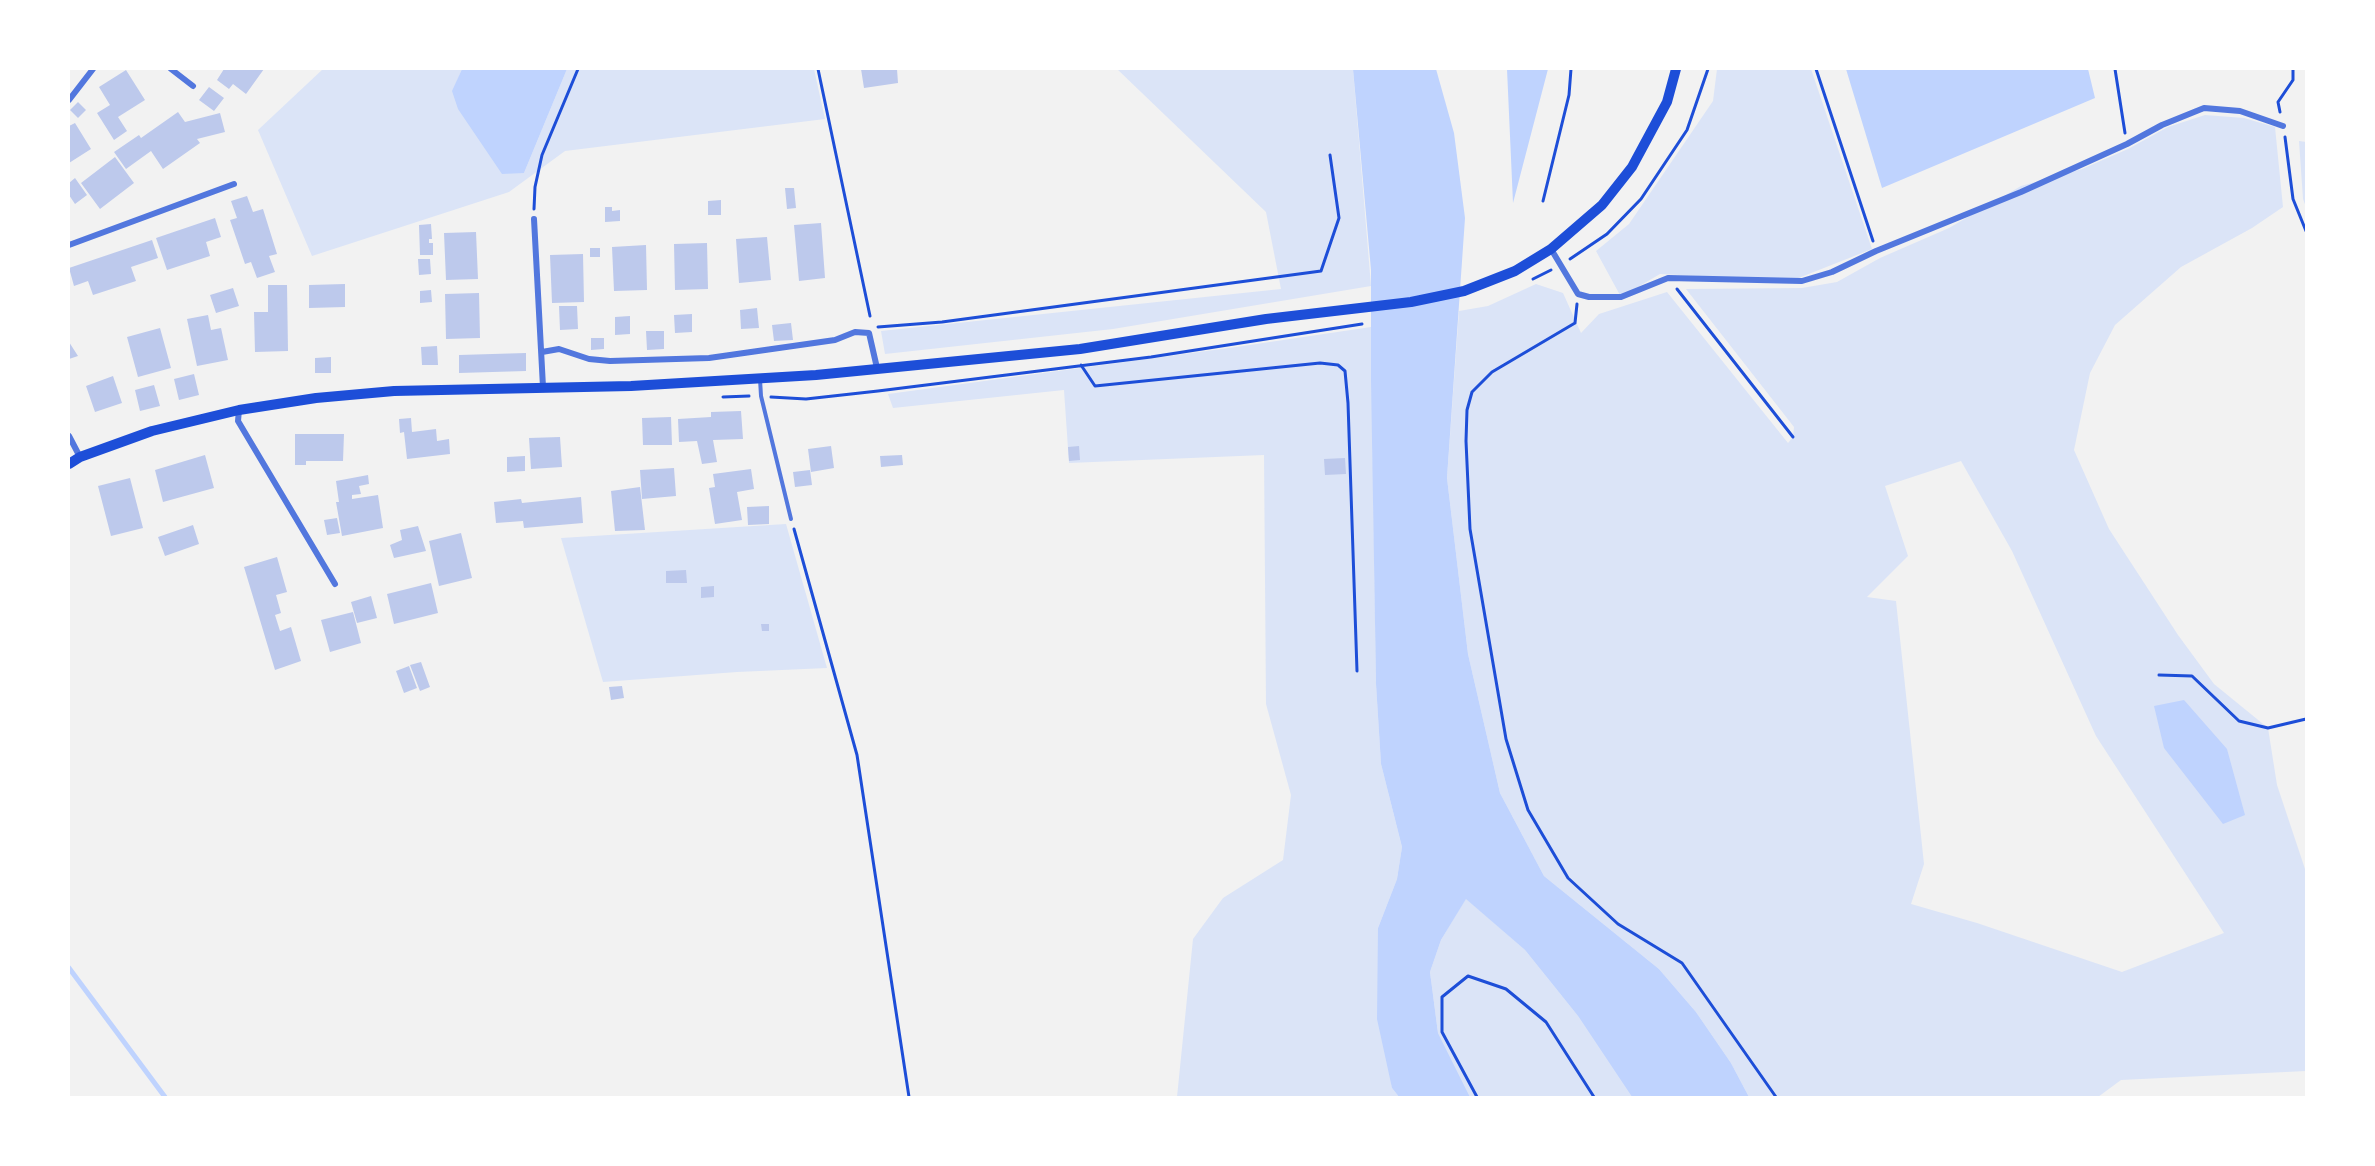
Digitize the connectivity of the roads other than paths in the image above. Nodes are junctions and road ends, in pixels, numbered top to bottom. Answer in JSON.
{"nodes":[{"id":1,"x":93,"y":69,"type":"edge"},
{"id":2,"x":171,"y":69,"type":"edge"},
{"id":3,"x":1676,"y":69,"type":"edge"},
{"id":4,"x":193,"y":86,"type":"dead end"},
{"id":5,"x":69,"y":100,"type":"edge"},
{"id":6,"x":2283,"y":126,"type":"road end"},
{"id":7,"x":234,"y":184,"type":"dead end"},
{"id":8,"x":534,"y":219,"type":"road end"},
{"id":9,"x":69,"y":245,"type":"edge"},
{"id":10,"x":1551,"y":249,"type":"junction"},
{"id":11,"x":542,"y":352,"type":"junction"},
{"id":12,"x":877,"y":368,"type":"junction"},
{"id":13,"x":760,"y":378,"type":"junction"},
{"id":14,"x":543,"y":387,"type":"junction"},
{"id":15,"x":238,"y":410,"type":"junction"},
{"id":16,"x":69,"y":436,"type":"edge"},
{"id":17,"x":80,"y":457,"type":"junction"},
{"id":18,"x":69,"y":464,"type":"edge"},
{"id":19,"x":791,"y":519,"type":"road end"},
{"id":20,"x":335,"y":585,"type":"dead end"}],
"edges":[{"from":1,"to":5,"type":"street"},
{"from":2,"to":4,"type":"street"},
{"from":3,"to":10,"type":"main road"},
{"from":6,"to":10,"type":"street"},
{"from":7,"to":9,"type":"street"},
{"from":8,"to":11,"type":"street"},
{"from":10,"to":12,"type":"main road"},
{"from":11,"to":12,"type":"street"},
{"from":11,"to":14,"type":"street"},
{"from":12,"to":13,"type":"main road"},
{"from":13,"to":14,"type":"main road"},
{"from":13,"to":19,"type":"lane"},
{"from":14,"to":15,"type":"main road"},
{"from":15,"to":17,"type":"main road"},
{"from":15,"to":20,"type":"street"},
{"from":16,"to":17,"type":"street"},
{"from":17,"to":18,"type":"main road"}]}
